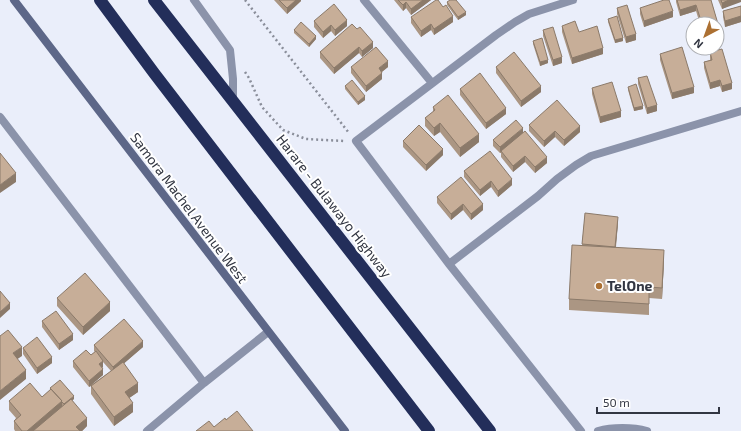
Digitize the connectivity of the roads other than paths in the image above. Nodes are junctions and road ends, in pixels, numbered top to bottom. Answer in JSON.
{"nodes":[{"id":1,"x":14,"y":0,"type":"edge"},
{"id":2,"x":100,"y":0,"type":"edge"},
{"id":3,"x":154,"y":0,"type":"edge"},
{"id":4,"x":194,"y":0,"type":"edge"},
{"id":5,"x":364,"y":0,"type":"edge"},
{"id":6,"x":573,"y":0,"type":"edge"},
{"id":7,"x":432,"y":83,"type":"junction"},
{"id":8,"x":233,"y":102,"type":"junction"},
{"id":9,"x":741,"y":111,"type":"edge"},
{"id":10,"x":0,"y":117,"type":"edge"},
{"id":11,"x":449,"y":264,"type":"junction"},
{"id":12,"x":268,"y":332,"type":"junction"},
{"id":13,"x":204,"y":383,"type":"junction"},
{"id":14,"x":147,"y":431,"type":"edge"},
{"id":15,"x":345,"y":431,"type":"edge"},
{"id":16,"x":429,"y":431,"type":"edge"},
{"id":17,"x":490,"y":431,"type":"edge"},
{"id":18,"x":581,"y":431,"type":"edge"},
{"id":19,"x":598,"y":431,"type":"edge"},
{"id":20,"x":647,"y":431,"type":"edge"}],
"edges":[{"from":1,"to":12,"type":"street","name":"Samora Machel Avenue West"},
{"from":2,"to":16,"type":"highway"},
{"from":3,"to":8,"type":"highway","name":"Harare - Bulawayo Highway"},
{"from":4,"to":8,"type":"street"},
{"from":5,"to":7,"type":"street"},
{"from":6,"to":7,"type":"street"},
{"from":7,"to":11,"type":"street"},
{"from":8,"to":17,"type":"highway","name":"Harare - Bulawayo Highway"},
{"from":9,"to":11,"type":"street"},
{"from":10,"to":13,"type":"street"},
{"from":11,"to":18,"type":"street"},
{"from":12,"to":13,"type":"street"},
{"from":12,"to":15,"type":"street","name":"Samora Machel Avenue West"},
{"from":13,"to":14,"type":"street"},
{"from":19,"to":20,"type":"street"}]}
